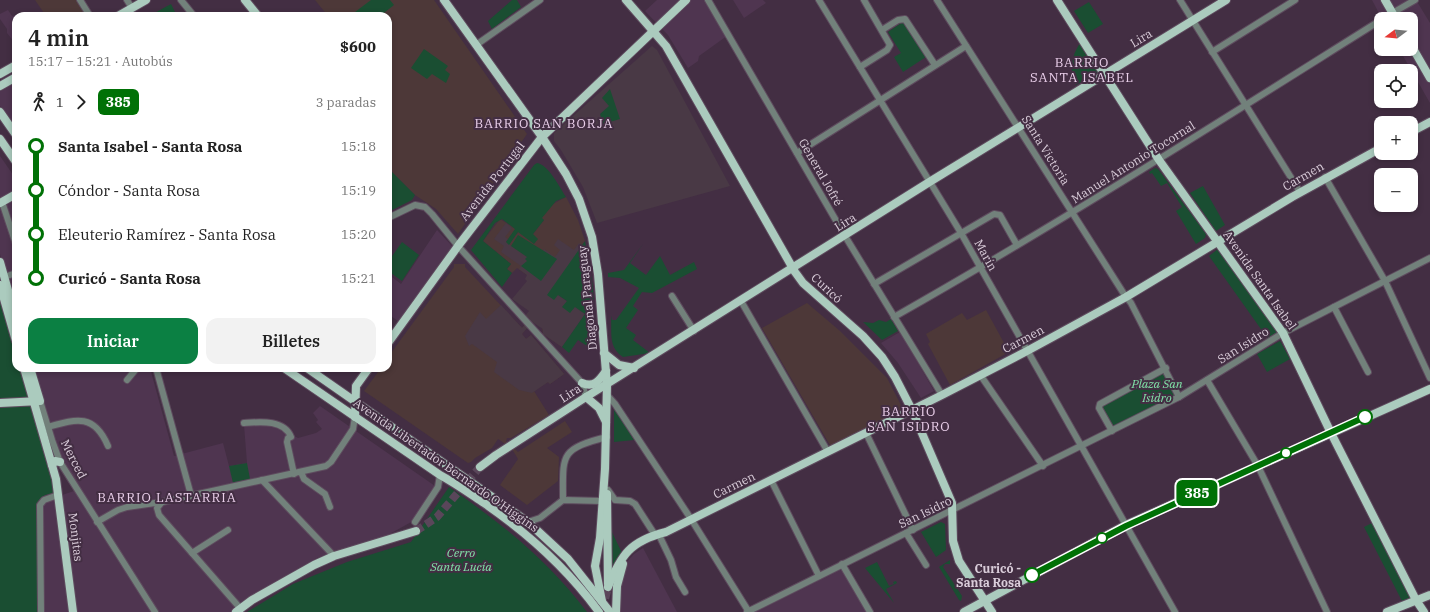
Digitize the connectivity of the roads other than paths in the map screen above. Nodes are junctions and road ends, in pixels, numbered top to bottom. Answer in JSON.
{"nodes":[{"id":1,"x":80,"y":0,"type":"edge"},
{"id":2,"x":127,"y":0,"type":"edge"},
{"id":3,"x":146,"y":0,"type":"edge"},
{"id":4,"x":181,"y":0,"type":"edge"},
{"id":5,"x":245,"y":0,"type":"edge"},
{"id":6,"x":444,"y":0,"type":"edge"},
{"id":7,"x":540,"y":0,"type":"edge"},
{"id":8,"x":626,"y":0,"type":"edge"},
{"id":9,"x":686,"y":0,"type":"edge"},
{"id":10,"x":708,"y":0,"type":"edge"},
{"id":11,"x":819,"y":0,"type":"edge"},
{"id":12,"x":864,"y":0,"type":"edge"},
{"id":13,"x":937,"y":0,"type":"edge"},
{"id":14,"x":1057,"y":0,"type":"edge"},
{"id":15,"x":1180,"y":0,"type":"edge"},
{"id":16,"x":1226,"y":0,"type":"edge"},
{"id":17,"x":1295,"y":0,"type":"edge"},
{"id":18,"x":1385,"y":0,"type":"edge"},
{"id":19,"x":1415,"y":0,"type":"edge"},
{"id":20,"x":533,"y":2,"type":"edge"},
{"id":21,"x":132,"y":8,"type":"junction"},
{"id":22,"x":88,"y":12,"type":"edge"},
{"id":23,"x":125,"y":12,"type":"edge"},
{"id":24,"x":191,"y":12,"type":"edge"},
{"id":25,"x":255,"y":12,"type":"edge"},
{"id":26,"x":1392,"y":12,"type":"edge"},
{"id":27,"x":1399,"y":12,"type":"edge"},
{"id":28,"x":1193,"y":21,"type":"junction"},
{"id":29,"x":1374,"y":23,"type":"edge"},
{"id":30,"x":882,"y":30,"type":"junction"},
{"id":31,"x":653,"y":31,"type":"junction"},
{"id":32,"x":476,"y":46,"type":"junction"},
{"id":33,"x":966,"y":46,"type":"junction"},
{"id":34,"x":1212,"y":52,"type":"junction"},
{"id":35,"x":1417,"y":56,"type":"edge"},
{"id":36,"x":935,"y":65,"type":"junction"},
{"id":37,"x":12,"y":67,"type":"edge"},
{"id":38,"x":860,"y":67,"type":"junction"},
{"id":39,"x":0,"y":74,"type":"edge"},
{"id":40,"x":1105,"y":74,"type":"junction"},
{"id":41,"x":1430,"y":78,"type":"edge"},
{"id":42,"x":12,"y":79,"type":"edge"},
{"id":43,"x":0,"y":86,"type":"edge"},
{"id":44,"x":880,"y":100,"type":"junction"},
{"id":45,"x":1246,"y":105,"type":"junction"},
{"id":46,"x":0,"y":112,"type":"edge"},
{"id":47,"x":1430,"y":122,"type":"edge"},
{"id":48,"x":1018,"y":127,"type":"junction"},
{"id":49,"x":1418,"y":128,"type":"edge"},
{"id":50,"x":12,"y":129,"type":"edge"},
{"id":51,"x":542,"y":136,"type":"junction"},
{"id":52,"x":0,"y":139,"type":"edge"},
{"id":53,"x":1374,"y":152,"type":"edge"},
{"id":54,"x":797,"y":153,"type":"junction"},
{"id":55,"x":12,"y":156,"type":"edge"},
{"id":56,"x":1159,"y":160,"type":"junction"},
{"id":57,"x":1326,"y":177,"type":"junction"},
{"id":58,"x":931,"y":181,"type":"junction"},
{"id":59,"x":1300,"y":192,"type":"junction"},
{"id":60,"x":12,"y":196,"type":"edge"},
{"id":61,"x":1,"y":203,"type":"edge"},
{"id":62,"x":1072,"y":212,"type":"junction"},
{"id":63,"x":392,"y":216,"type":"edge"},
{"id":64,"x":12,"y":233,"type":"edge"},
{"id":65,"x":961,"y":233,"type":"junction"},
{"id":66,"x":845,"y":236,"type":"junction"},
{"id":67,"x":1218,"y":241,"type":"junction"},
{"id":68,"x":458,"y":246,"type":"junction"},
{"id":69,"x":1017,"y":246,"type":"junction"},
{"id":70,"x":1430,"y":258,"type":"edge"},
{"id":71,"x":0,"y":262,"type":"edge"},
{"id":72,"x":980,"y":268,"type":"junction"},
{"id":73,"x":792,"y":269,"type":"junction"},
{"id":74,"x":12,"y":274,"type":"edge"},
{"id":75,"x":4,"y":277,"type":"junction"},
{"id":76,"x":1386,"y":281,"type":"junction"},
{"id":77,"x":874,"y":284,"type":"junction"},
{"id":78,"x":0,"y":285,"type":"edge"},
{"id":79,"x":672,"y":296,"type":"dead end"},
{"id":80,"x":1126,"y":298,"type":"junction"},
{"id":81,"x":741,"y":301,"type":"junction"},
{"id":82,"x":12,"y":304,"type":"edge"},
{"id":83,"x":1334,"y":307,"type":"junction"},
{"id":84,"x":894,"y":317,"type":"junction"},
{"id":85,"x":12,"y":327,"type":"edge"},
{"id":86,"x":392,"y":331,"type":"edge"},
{"id":87,"x":694,"y":331,"type":"junction"},
{"id":88,"x":1283,"y":333,"type":"junction"},
{"id":89,"x":1027,"y":351,"type":"junction"},
{"id":90,"x":604,"y":353,"type":"junction"},
{"id":91,"x":634,"y":368,"type":"junction"},
{"id":92,"x":1166,"y":368,"type":"junction"},
{"id":93,"x":606,"y":371,"type":"junction"},
{"id":94,"x":26,"y":372,"type":"edge"},
{"id":95,"x":31,"y":372,"type":"edge"},
{"id":96,"x":134,"y":372,"type":"edge"},
{"id":97,"x":157,"y":372,"type":"edge"},
{"id":98,"x":290,"y":372,"type":"edge"},
{"id":99,"x":312,"y":372,"type":"edge"},
{"id":100,"x":366,"y":372,"type":"edge"},
{"id":101,"x":1368,"y":372,"type":"dead end"},
{"id":102,"x":981,"y":376,"type":"junction"},
{"id":103,"x":1430,"y":378,"type":"edge"},
{"id":104,"x":127,"y":380,"type":"dead end"},
{"id":105,"x":1207,"y":380,"type":"junction"},
{"id":106,"x":582,"y":384,"type":"junction"},
{"id":107,"x":607,"y":384,"type":"junction"},
{"id":108,"x":1430,"y":389,"type":"edge"},
{"id":109,"x":607,"y":395,"type":"junction"},
{"id":110,"x":942,"y":395,"type":"junction"},
{"id":111,"x":586,"y":397,"type":"junction"},
{"id":112,"x":1179,"y":397,"type":"junction"},
{"id":113,"x":37,"y":401,"type":"junction"},
{"id":114,"x":355,"y":402,"type":"junction"},
{"id":115,"x":0,"y":403,"type":"edge"},
{"id":116,"x":912,"y":410,"type":"junction"},
{"id":117,"x":355,"y":417,"type":"junction"},
{"id":118,"x":244,"y":423,"type":"dead end"},
{"id":119,"x":607,"y":425,"type":"junction"},
{"id":120,"x":48,"y":427,"type":"junction"},
{"id":121,"x":1112,"y":431,"type":"junction"},
{"id":122,"x":866,"y":433,"type":"junction"},
{"id":123,"x":1331,"y":433,"type":"junction"},
{"id":124,"x":607,"y":437,"type":"junction"},
{"id":125,"x":108,"y":446,"type":"dead end"},
{"id":126,"x":1081,"y":447,"type":"junction"},
{"id":127,"x":828,"y":452,"type":"junction"},
{"id":128,"x":60,"y":462,"type":"junction"},
{"id":129,"x":52,"y":465,"type":"junction"},
{"id":130,"x":1043,"y":466,"type":"junction"},
{"id":131,"x":1258,"y":466,"type":"junction"},
{"id":132,"x":480,"y":467,"type":"tunnel mouth"},
{"id":133,"x":605,"y":469,"type":"junction"},
{"id":134,"x":301,"y":472,"type":"junction"},
{"id":135,"x":294,"y":474,"type":"junction"},
{"id":136,"x":440,"y":474,"type":"junction"},
{"id":137,"x":262,"y":480,"type":"junction"},
{"id":138,"x":771,"y":480,"type":"junction"},
{"id":139,"x":607,"y":490,"type":"junction"},
{"id":140,"x":58,"y":495,"type":"junction"},
{"id":141,"x":191,"y":495,"type":"junction"},
{"id":142,"x":563,"y":500,"type":"junction"},
{"id":143,"x":602,"y":501,"type":"junction"},
{"id":144,"x":162,"y":502,"type":"junction"},
{"id":145,"x":330,"y":507,"type":"dead end"},
{"id":146,"x":953,"y":511,"type":"junction"},
{"id":147,"x":944,"y":515,"type":"junction"},
{"id":148,"x":691,"y":520,"type":"junction"},
{"id":149,"x":953,"y":520,"type":"junction"},
{"id":150,"x":97,"y":522,"type":"junction"},
{"id":151,"x":415,"y":522,"type":"dead end"},
{"id":152,"x":528,"y":522,"type":"junction"},
{"id":153,"x":1126,"y":526,"type":"junction"},
{"id":154,"x":228,"y":530,"type":"dead end"},
{"id":155,"x":913,"y":530,"type":"junction"},
{"id":156,"x":416,"y":531,"type":"tunnel mouth"},
{"id":157,"x":906,"y":533,"type":"junction"},
{"id":158,"x":660,"y":535,"type":"junction"},
{"id":159,"x":192,"y":553,"type":"junction"},
{"id":160,"x":334,"y":556,"type":"junction"},
{"id":161,"x":842,"y":564,"type":"junction"},
{"id":162,"x":926,"y":565,"type":"dead end"},
{"id":163,"x":819,"y":576,"type":"junction"},
{"id":164,"x":608,"y":588,"type":"joint"},
{"id":165,"x":975,"y":588,"type":"junction"},
{"id":166,"x":685,"y":592,"type":"dead end"},
{"id":167,"x":1430,"y":595,"type":"edge"},
{"id":168,"x":1416,"y":600,"type":"junction"},
{"id":169,"x":602,"y":601,"type":"junction"},
{"id":170,"x":985,"y":601,"type":"junction"},
{"id":171,"x":238,"y":610,"type":"edge"},
{"id":172,"x":967,"y":610,"type":"edge"},
{"id":173,"x":41,"y":612,"type":"edge"},
{"id":174,"x":73,"y":612,"type":"edge"},
{"id":175,"x":155,"y":612,"type":"edge"},
{"id":176,"x":600,"y":612,"type":"edge"},
{"id":177,"x":610,"y":612,"type":"edge"},
{"id":178,"x":616,"y":612,"type":"edge"},
{"id":179,"x":748,"y":612,"type":"edge"},
{"id":180,"x":870,"y":612,"type":"edge"},
{"id":181,"x":992,"y":612,"type":"edge"},
{"id":182,"x":1175,"y":612,"type":"edge"},
{"id":183,"x":1327,"y":612,"type":"edge"},
{"id":184,"x":1387,"y":612,"type":"edge"},
{"id":185,"x":1424,"y":612,"type":"edge"}],
"edges":[{"from":1,"to":22,"type":"street"},
{"from":2,"to":21,"type":"street"},
{"from":3,"to":21,"type":"main road"},
{"from":4,"to":24,"type":"street"},
{"from":5,"to":25,"type":"main road"},
{"from":6,"to":32,"type":"main road","name":"Diagonal Paraguay"},
{"from":7,"to":20,"type":"street"},
{"from":8,"to":31,"type":"main road","name":"Curicó"},
{"from":9,"to":31,"type":"main road","name":"Avenida Portugal"},
{"from":10,"to":54,"type":"street","name":"General Jofré"},
{"from":11,"to":38,"type":"street","name":"Marín"},
{"from":12,"to":30,"type":"street"},
{"from":13,"to":33,"type":"street","name":"Santa Victoria"},
{"from":14,"to":40,"type":"main road","name":"Avenida Santa Isabel"},
{"from":15,"to":28,"type":"street"},
{"from":16,"to":28,"type":"main road","name":"Lira"},
{"from":17,"to":34,"type":"street"},
{"from":18,"to":26,"type":"main road"},
{"from":19,"to":27,"type":"street","name":"Manuel Antonio Tocornal"},
{"from":20,"to":32,"type":"street"},
{"from":21,"to":23,"type":"main road"},
{"from":28,"to":34,"type":"street"},
{"from":28,"to":40,"type":"main road","name":"Lira"},
{"from":29,"to":45,"type":"street","name":"Manuel Antonio Tocornal"},
{"from":30,"to":36,"type":"street"},
{"from":30,"to":38,"type":"street"},
{"from":31,"to":51,"type":"main road","name":"Avenida Portugal"},
{"from":31,"to":73,"type":"main road","name":"Curicó"},
{"from":32,"to":51,"type":"main road","name":"Diagonal Paraguay"},
{"from":33,"to":36,"type":"street"},
{"from":33,"to":48,"type":"street","name":"Santa Victoria"},
{"from":34,"to":45,"type":"street"},
{"from":35,"to":41,"type":"main road"},
{"from":36,"to":44,"type":"street"},
{"from":37,"to":39,"type":"main road"},
{"from":38,"to":44,"type":"street","name":"Marín"},
{"from":40,"to":48,"type":"main road","name":"Lira"},
{"from":40,"to":56,"type":"main road","name":"Avenida Santa Isabel"},
{"from":42,"to":43,"type":"main road"},
{"from":44,"to":54,"type":"street"},
{"from":44,"to":58,"type":"street","name":"Marín"},
{"from":45,"to":56,"type":"street","name":"Manuel Antonio Tocornal"},
{"from":45,"to":59,"type":"street"},
{"from":46,"to":50,"type":"main road"},
{"from":47,"to":49,"type":"main road"},
{"from":48,"to":58,"type":"main road","name":"Lira"},
{"from":48,"to":62,"type":"street","name":"Santa Victoria"},
{"from":51,"to":68,"type":"main road","name":"Avenida Portugal"},
{"from":51,"to":90,"type":"main road","name":"Diagonal Paraguay"},
{"from":52,"to":55,"type":"main road"},
{"from":53,"to":57,"type":"main road","name":"Carmen"},
{"from":54,"to":66,"type":"street","name":"General Jofré"},
{"from":56,"to":62,"type":"street","name":"Manuel Antonio Tocornal"},
{"from":56,"to":67,"type":"main road","name":"Avenida Santa Isabel"},
{"from":57,"to":59,"type":"main road","name":"Carmen"},
{"from":57,"to":76,"type":"street"},
{"from":58,"to":65,"type":"street","name":"Marín"},
{"from":58,"to":66,"type":"main road","name":"Lira"},
{"from":59,"to":67,"type":"main road","name":"Carmen"},
{"from":60,"to":61,"type":"main road"},
{"from":61,"to":64,"type":"street"},
{"from":62,"to":69,"type":"street","name":"Manuel Antonio Tocornal"},
{"from":62,"to":80,"type":"street","name":"Santa Victoria"},
{"from":63,"to":68,"type":"street"},
{"from":65,"to":69,"type":"street"},
{"from":65,"to":72,"type":"street","name":"Marín"},
{"from":65,"to":77,"type":"street"},
{"from":66,"to":73,"type":"main road","name":"Lira"},
{"from":66,"to":77,"type":"street","name":"General Jofré"},
{"from":67,"to":80,"type":"main road","name":"Carmen"},
{"from":67,"to":88,"type":"main road","name":"Avenida Santa Isabel"},
{"from":68,"to":86,"type":"main road","name":"Avenida Portugal"},
{"from":68,"to":106,"type":"street"},
{"from":69,"to":72,"type":"street","name":"Manuel Antonio Tocornal"},
{"from":70,"to":76,"type":"street","name":"San Isidro"},
{"from":71,"to":75,"type":"main road"},
{"from":72,"to":84,"type":"street","name":"Manuel Antonio Tocornal"},
{"from":72,"to":89,"type":"street","name":"Marín"},
{"from":73,"to":81,"type":"main road","name":"Lira"},
{"from":73,"to":116,"type":"main road","name":"Curicó"},
{"from":74,"to":75,"type":"street"},
{"from":75,"to":82,"type":"main road"},
{"from":76,"to":83,"type":"street","name":"San Isidro"},
{"from":76,"to":103,"type":"street"},
{"from":77,"to":84,"type":"street","name":"General Jofré"},
{"from":78,"to":85,"type":"main road"},
{"from":79,"to":87,"type":"street"},
{"from":80,"to":89,"type":"main road","name":"Carmen"},
{"from":80,"to":92,"type":"street","name":"Santa Victoria"},
{"from":81,"to":87,"type":"main road","name":"Lira"},
{"from":81,"to":127,"type":"street"},
{"from":83,"to":88,"type":"street","name":"San Isidro"},
{"from":83,"to":101,"type":"street"},
{"from":84,"to":110,"type":"street","name":"General Jofré"},
{"from":87,"to":91,"type":"main road","name":"Lira"},
{"from":88,"to":105,"type":"street","name":"San Isidro"},
{"from":88,"to":123,"type":"main road","name":"Avenida Santa Isabel"},
{"from":89,"to":102,"type":"main road","name":"Carmen"},
{"from":89,"to":126,"type":"street","name":"Marín"},
{"from":90,"to":91,"type":"main road"},
{"from":90,"to":93,"type":"main road","name":"Diagonal Paraguay"},
{"from":91,"to":107,"type":"main road","name":"Lira"},
{"from":92,"to":112,"type":"street","name":"Santa Victoria"},
{"from":92,"to":121,"type":"street"},
{"from":93,"to":106,"type":"main road"},
{"from":93,"to":107,"type":"main road","name":"Diagonal Paraguay"},
{"from":94,"to":113,"type":"main road","name":"Merced"},
{"from":95,"to":113,"type":"main road","name":"Merced"},
{"from":96,"to":104,"type":"street"},
{"from":97,"to":141,"type":"street"},
{"from":98,"to":117,"type":"main road","name":"Avenida Libertador Bernardo O'Higgins"},
{"from":99,"to":114,"type":"main road","name":"Avenida Libertador Bernardo O'Higgins"},
{"from":100,"to":114,"type":"main road"},
{"from":102,"to":110,"type":"main road","name":"Carmen"},
{"from":102,"to":130,"type":"street"},
{"from":105,"to":112,"type":"street","name":"San Isidro"},
{"from":105,"to":131,"type":"street"},
{"from":106,"to":111,"type":"street"},
{"from":107,"to":109,"type":"main road","name":"Diagonal Paraguay"},
{"from":107,"to":111,"type":"main road","name":"Lira"},
{"from":108,"to":123,"type":"main road"},
{"from":109,"to":119,"type":"main road","name":"Diagonal Paraguay"},
{"from":109,"to":148,"type":"street"},
{"from":110,"to":116,"type":"main road","name":"Carmen"},
{"from":111,"to":119,"type":"main road"},
{"from":111,"to":132,"type":"main road","name":"Lira"},
{"from":112,"to":121,"type":"street","name":"San Isidro"},
{"from":113,"to":115,"type":"main road"},
{"from":113,"to":120,"type":"street","name":"Merced"},
{"from":113,"to":129,"type":"main road","name":"Merced"},
{"from":114,"to":117,"type":"main road"},
{"from":114,"to":152,"type":"main road","name":"Avenida Libertador Bernardo O'Higgins"},
{"from":116,"to":122,"type":"main road","name":"Carmen"},
{"from":116,"to":146,"type":"main road","name":"Curicó"},
{"from":117,"to":134,"type":"street"},
{"from":117,"to":136,"type":"main road","name":"Avenida Libertador Bernardo O'Higgins"},
{"from":118,"to":135,"type":"street"},
{"from":119,"to":124,"type":"main road","name":"Diagonal Paraguay"},
{"from":120,"to":125,"type":"street"},
{"from":120,"to":128,"type":"street","name":"Merced"},
{"from":121,"to":126,"type":"street","name":"San Isidro"},
{"from":122,"to":127,"type":"main road","name":"Carmen"},
{"from":122,"to":155,"type":"street"},
{"from":123,"to":131,"type":"main road"},
{"from":123,"to":168,"type":"main road","name":"Avenida Santa Isabel"},
{"from":124,"to":133,"type":"main road","name":"Diagonal Paraguay"},
{"from":124,"to":142,"type":"street"},
{"from":126,"to":130,"type":"street","name":"San Isidro"},
{"from":126,"to":153,"type":"street","name":"Marín"},
{"from":127,"to":138,"type":"main road","name":"Carmen"},
{"from":128,"to":129,"type":"main road"},
{"from":128,"to":150,"type":"street","name":"Merced"},
{"from":129,"to":140,"type":"main road","name":"Monjitas"},
{"from":130,"to":146,"type":"street","name":"San Isidro"},
{"from":131,"to":153,"type":"main road"},
{"from":131,"to":183,"type":"street"},
{"from":133,"to":139,"type":"main road","name":"Diagonal Paraguay"},
{"from":133,"to":143,"type":"main road","name":"Diagonal Paraguay"},
{"from":134,"to":135,"type":"street"},
{"from":134,"to":145,"type":"street"},
{"from":135,"to":137,"type":"street"},
{"from":136,"to":151,"type":"street"},
{"from":136,"to":176,"type":"main road","name":"Avenida Libertador Bernardo O'Higgins"},
{"from":137,"to":141,"type":"street"},
{"from":137,"to":160,"type":"street"},
{"from":138,"to":148,"type":"main road","name":"Carmen"},
{"from":138,"to":163,"type":"street"},
{"from":139,"to":158,"type":"street"},
{"from":139,"to":164,"type":"main road","name":"Diagonal Paraguay"},
{"from":140,"to":173,"type":"street"},
{"from":140,"to":174,"type":"main road","name":"Monjitas"},
{"from":141,"to":144,"type":"street"},
{"from":142,"to":143,"type":"street"},
{"from":142,"to":152,"type":"street"},
{"from":143,"to":169,"type":"main road","name":"Diagonal Paraguay"},
{"from":144,"to":150,"type":"street"},
{"from":144,"to":159,"type":"street"},
{"from":146,"to":147,"type":"street","name":"San Isidro"},
{"from":146,"to":149,"type":"main road","name":"Curicó"},
{"from":147,"to":149,"type":"main road"},
{"from":147,"to":155,"type":"street","name":"San Isidro"},
{"from":148,"to":158,"type":"main road","name":"Carmen"},
{"from":148,"to":179,"type":"street"},
{"from":149,"to":165,"type":"main road","name":"Curicó"},
{"from":150,"to":175,"type":"street","name":"Merced"},
{"from":152,"to":169,"type":"main road","name":"Avenida Libertador Bernardo O'Higgins"},
{"from":153,"to":170,"type":"main road"},
{"from":153,"to":182,"type":"street","name":"Marín"},
{"from":154,"to":159,"type":"street"},
{"from":155,"to":157,"type":"street","name":"San Isidro"},
{"from":156,"to":160,"type":"main road"},
{"from":157,"to":161,"type":"street","name":"San Isidro"},
{"from":157,"to":162,"type":"street"},
{"from":158,"to":164,"type":"main road","name":"Carmen"},
{"from":158,"to":166,"type":"street"},
{"from":158,"to":178,"type":"main road","name":"Carmen"},
{"from":159,"to":171,"type":"street"},
{"from":160,"to":171,"type":"main road"},
{"from":161,"to":163,"type":"street","name":"San Isidro"},
{"from":161,"to":180,"type":"street"},
{"from":163,"to":179,"type":"street","name":"San Isidro"},
{"from":165,"to":170,"type":"main road","name":"Curicó"},
{"from":165,"to":172,"type":"main road"},
{"from":167,"to":168,"type":"main road"},
{"from":168,"to":184,"type":"main road"},
{"from":168,"to":185,"type":"main road","name":"Avenida Santa Isabel"},
{"from":169,"to":177,"type":"main road","name":"Avenida Libertador Bernardo O'Higgins"},
{"from":170,"to":172,"type":"main road"},
{"from":170,"to":181,"type":"main road","name":"Curicó"}]}
